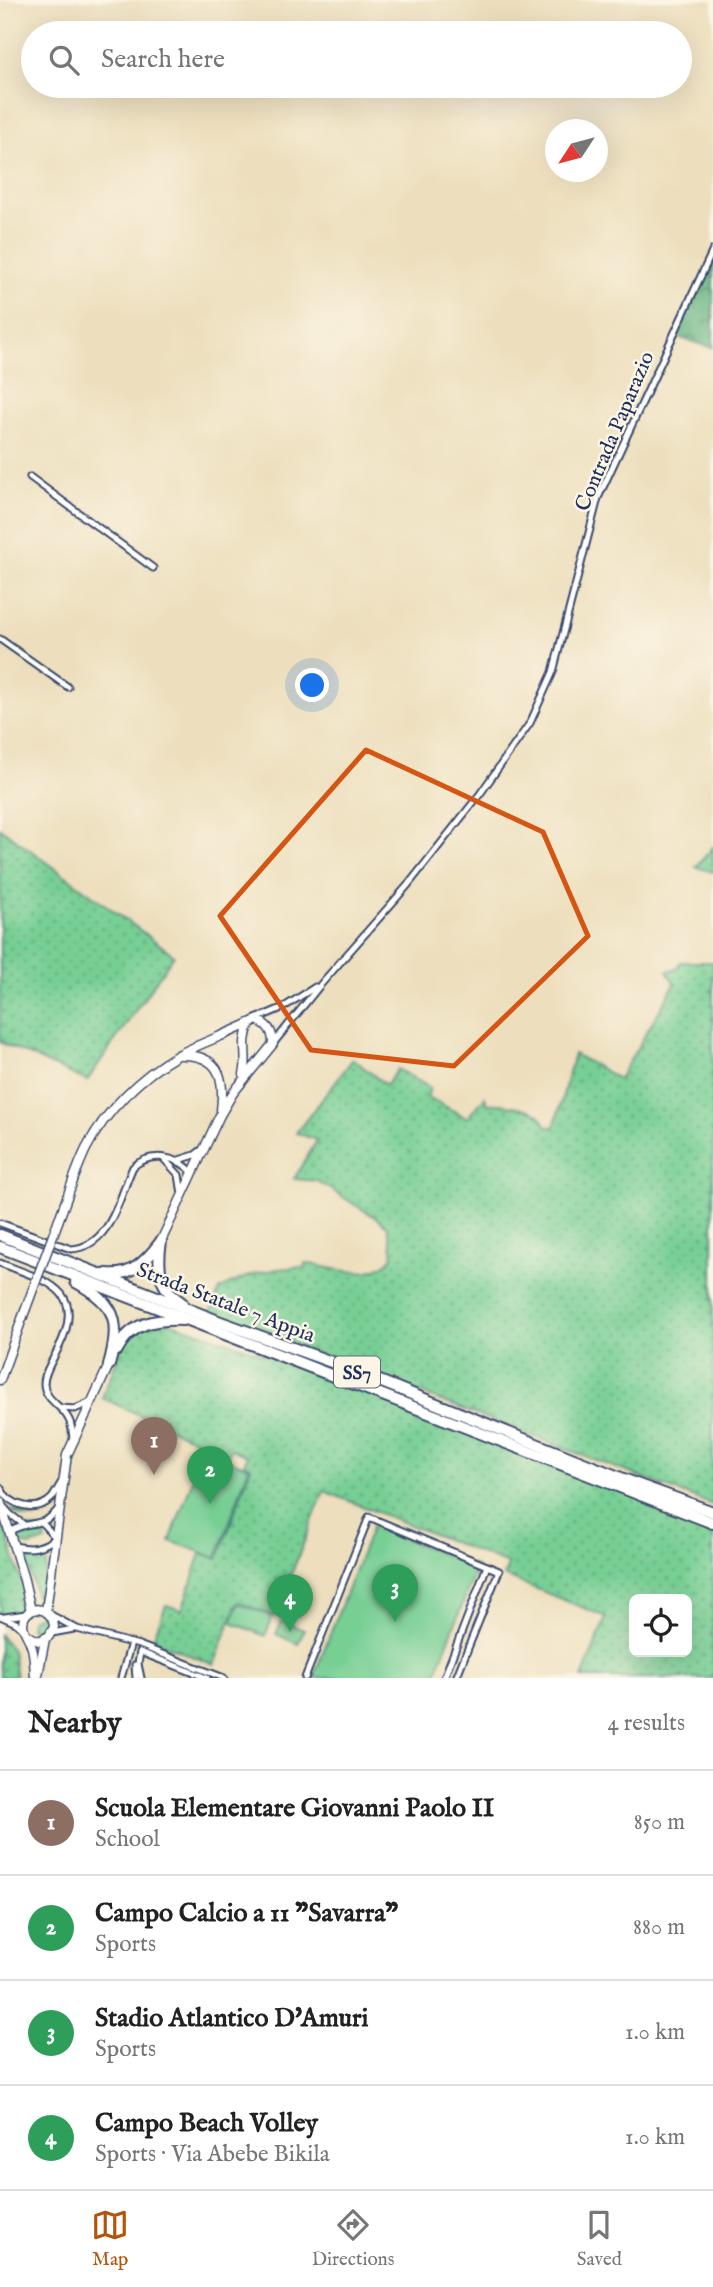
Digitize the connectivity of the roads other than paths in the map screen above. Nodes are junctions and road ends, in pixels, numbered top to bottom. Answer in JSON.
{"nodes":[{"id":1,"x":713,"y":250,"type":"edge"},
{"id":2,"x":30,"y":477,"type":"dead end"},
{"id":3,"x":153,"y":568,"type":"dead end"},
{"id":4,"x":0,"y":639,"type":"edge"},
{"id":5,"x":68,"y":687,"type":"dead end"},
{"id":6,"x":321,"y":984,"type":"junction"},
{"id":7,"x":253,"y":1021,"type":"junction"},
{"id":8,"x":272,"y":1044,"type":"junction"},
{"id":9,"x":179,"y":1055,"type":"junction"},
{"id":10,"x":243,"y":1079,"type":"junction"},
{"id":11,"x":220,"y":1115,"type":"junction"},
{"id":12,"x":204,"y":1148,"type":"junction"},
{"id":13,"x":174,"y":1163,"type":"junction"},
{"id":14,"x":193,"y":1173,"type":"junction"},
{"id":15,"x":182,"y":1196,"type":"junction"},
{"id":16,"x":0,"y":1223,"type":"edge"},
{"id":17,"x":0,"y":1235,"type":"edge"},
{"id":18,"x":161,"y":1241,"type":"junction"},
{"id":19,"x":0,"y":1247,"type":"edge"},
{"id":20,"x":0,"y":1263,"type":"edge"},
{"id":21,"x":74,"y":1265,"type":"junction"},
{"id":22,"x":52,"y":1267,"type":"junction"},
{"id":23,"x":192,"y":1320,"type":"junction"},
{"id":24,"x":218,"y":1321,"type":"junction"},
{"id":25,"x":109,"y":1365,"type":"junction"},
{"id":26,"x":0,"y":1380,"type":"edge"},
{"id":27,"x":94,"y":1400,"type":"junction"},
{"id":28,"x":61,"y":1408,"type":"junction"},
{"id":29,"x":71,"y":1409,"type":"junction"},
{"id":30,"x":67,"y":1415,"type":"junction"},
{"id":31,"x":84,"y":1420,"type":"junction"},
{"id":32,"x":73,"y":1442,"type":"junction"},
{"id":33,"x":62,"y":1481,"type":"junction"},
{"id":34,"x":0,"y":1487,"type":"edge"},
{"id":35,"x":0,"y":1502,"type":"edge"},
{"id":36,"x":59,"y":1508,"type":"junction"},
{"id":37,"x":713,"y":1511,"type":"edge"},
{"id":38,"x":42,"y":1523,"type":"junction"},
{"id":39,"x":713,"y":1523,"type":"edge"},
{"id":40,"x":23,"y":1524,"type":"junction"},
{"id":41,"x":9,"y":1532,"type":"junction"},
{"id":42,"x":55,"y":1538,"type":"junction"},
{"id":43,"x":14,"y":1546,"type":"junction"},
{"id":44,"x":487,"y":1566,"type":"junction"},
{"id":45,"x":29,"y":1613,"type":"junction"},
{"id":46,"x":48,"y":1613,"type":"junction"},
{"id":47,"x":3,"y":1616,"type":"edge"},
{"id":48,"x":77,"y":1629,"type":"junction"},
{"id":49,"x":462,"y":1631,"type":"junction"},
{"id":50,"x":26,"y":1633,"type":"junction"},
{"id":51,"x":473,"y":1635,"type":"junction"},
{"id":52,"x":49,"y":1636,"type":"junction"},
{"id":53,"x":131,"y":1643,"type":"junction"},
{"id":54,"x":139,"y":1645,"type":"junction"},
{"id":55,"x":37,"y":1678,"type":"edge"},
{"id":56,"x":121,"y":1678,"type":"edge"},
{"id":57,"x":139,"y":1678,"type":"edge"},
{"id":58,"x":207,"y":1678,"type":"edge"},
{"id":59,"x":225,"y":1678,"type":"edge"},
{"id":60,"x":305,"y":1678,"type":"edge"},
{"id":61,"x":444,"y":1678,"type":"edge"},
{"id":62,"x":456,"y":1678,"type":"edge"}],
"edges":[{"from":1,"to":6,"type":"street","name":"Contrada Paparazio"},
{"from":2,"to":3,"type":"street"},
{"from":4,"to":5,"type":"street"},
{"from":6,"to":7,"type":"street"},
{"from":6,"to":8,"type":"street"},
{"from":7,"to":8,"type":"street"},
{"from":7,"to":9,"type":"street"},
{"from":7,"to":10,"type":"street"},
{"from":8,"to":10,"type":"street"},
{"from":9,"to":11,"type":"street"},
{"from":9,"to":26,"type":"street","bridge":true},
{"from":10,"to":11,"type":"street"},
{"from":11,"to":12,"type":"street"},
{"from":12,"to":13,"type":"street"},
{"from":12,"to":14,"type":"street"},
{"from":13,"to":14,"type":"street"},
{"from":13,"to":15,"type":"street"},
{"from":13,"to":16,"type":"street"},
{"from":14,"to":15,"type":"street"},
{"from":15,"to":18,"type":"street"},
{"from":17,"to":21,"type":"highway","name":"Strada Statale 7 Appia","number":"SS7"},
{"from":18,"to":21,"type":"highway"},
{"from":18,"to":24,"type":"highway"},
{"from":19,"to":22,"type":"highway","name":"Strada Statale 7 Appia","number":"SS7"},
{"from":20,"to":28,"type":"street"},
{"from":21,"to":24,"type":"highway","name":"Strada Statale 7 Appia","number":"SS7"},
{"from":22,"to":23,"type":"highway","name":"Strada Statale 7 Appia","number":"SS7"},
{"from":22,"to":25,"type":"highway"},
{"from":23,"to":25,"type":"highway"},
{"from":23,"to":39,"type":"highway","name":"Strada Statale 7 Appia","number":"SS7"},
{"from":24,"to":37,"type":"highway","name":"Strada Statale 7 Appia","number":"SS7"},
{"from":25,"to":27,"type":"street"},
{"from":27,"to":29,"type":"street"},
{"from":27,"to":31,"type":"street"},
{"from":28,"to":29,"type":"street"},
{"from":28,"to":30,"type":"street"},
{"from":29,"to":31,"type":"street"},
{"from":30,"to":31,"type":"street"},
{"from":30,"to":32,"type":"street"},
{"from":31,"to":32,"type":"street"},
{"from":32,"to":33,"type":"street"},
{"from":33,"to":34,"type":"street"},
{"from":33,"to":36,"type":"street"},
{"from":35,"to":40,"type":"street"},
{"from":35,"to":41,"type":"street"},
{"from":36,"to":38,"type":"street"},
{"from":36,"to":42,"type":"street"},
{"from":38,"to":40,"type":"street"},
{"from":38,"to":42,"type":"street"},
{"from":40,"to":41,"type":"street"},
{"from":41,"to":43,"type":"street"},
{"from":42,"to":43,"type":"street"},
{"from":42,"to":46,"type":"street"},
{"from":43,"to":45,"type":"street"},
{"from":44,"to":49,"type":"street"},
{"from":44,"to":51,"type":"street"},
{"from":44,"to":60,"type":"street"},
{"from":45,"to":46,"type":"street"},
{"from":45,"to":47,"type":"street"},
{"from":45,"to":50,"type":"street"},
{"from":46,"to":48,"type":"street"},
{"from":46,"to":52,"type":"street"},
{"from":47,"to":50,"type":"street"},
{"from":48,"to":52,"type":"street"},
{"from":48,"to":53,"type":"street"},
{"from":49,"to":51,"type":"street"},
{"from":49,"to":61,"type":"street"},
{"from":50,"to":52,"type":"street"},
{"from":50,"to":55,"type":"street"},
{"from":51,"to":62,"type":"street"},
{"from":52,"to":55,"type":"street"},
{"from":53,"to":54,"type":"street"},
{"from":53,"to":56,"type":"street"},
{"from":54,"to":57,"type":"street"},
{"from":54,"to":59,"type":"street"},
{"from":57,"to":58,"type":"street"}]}
